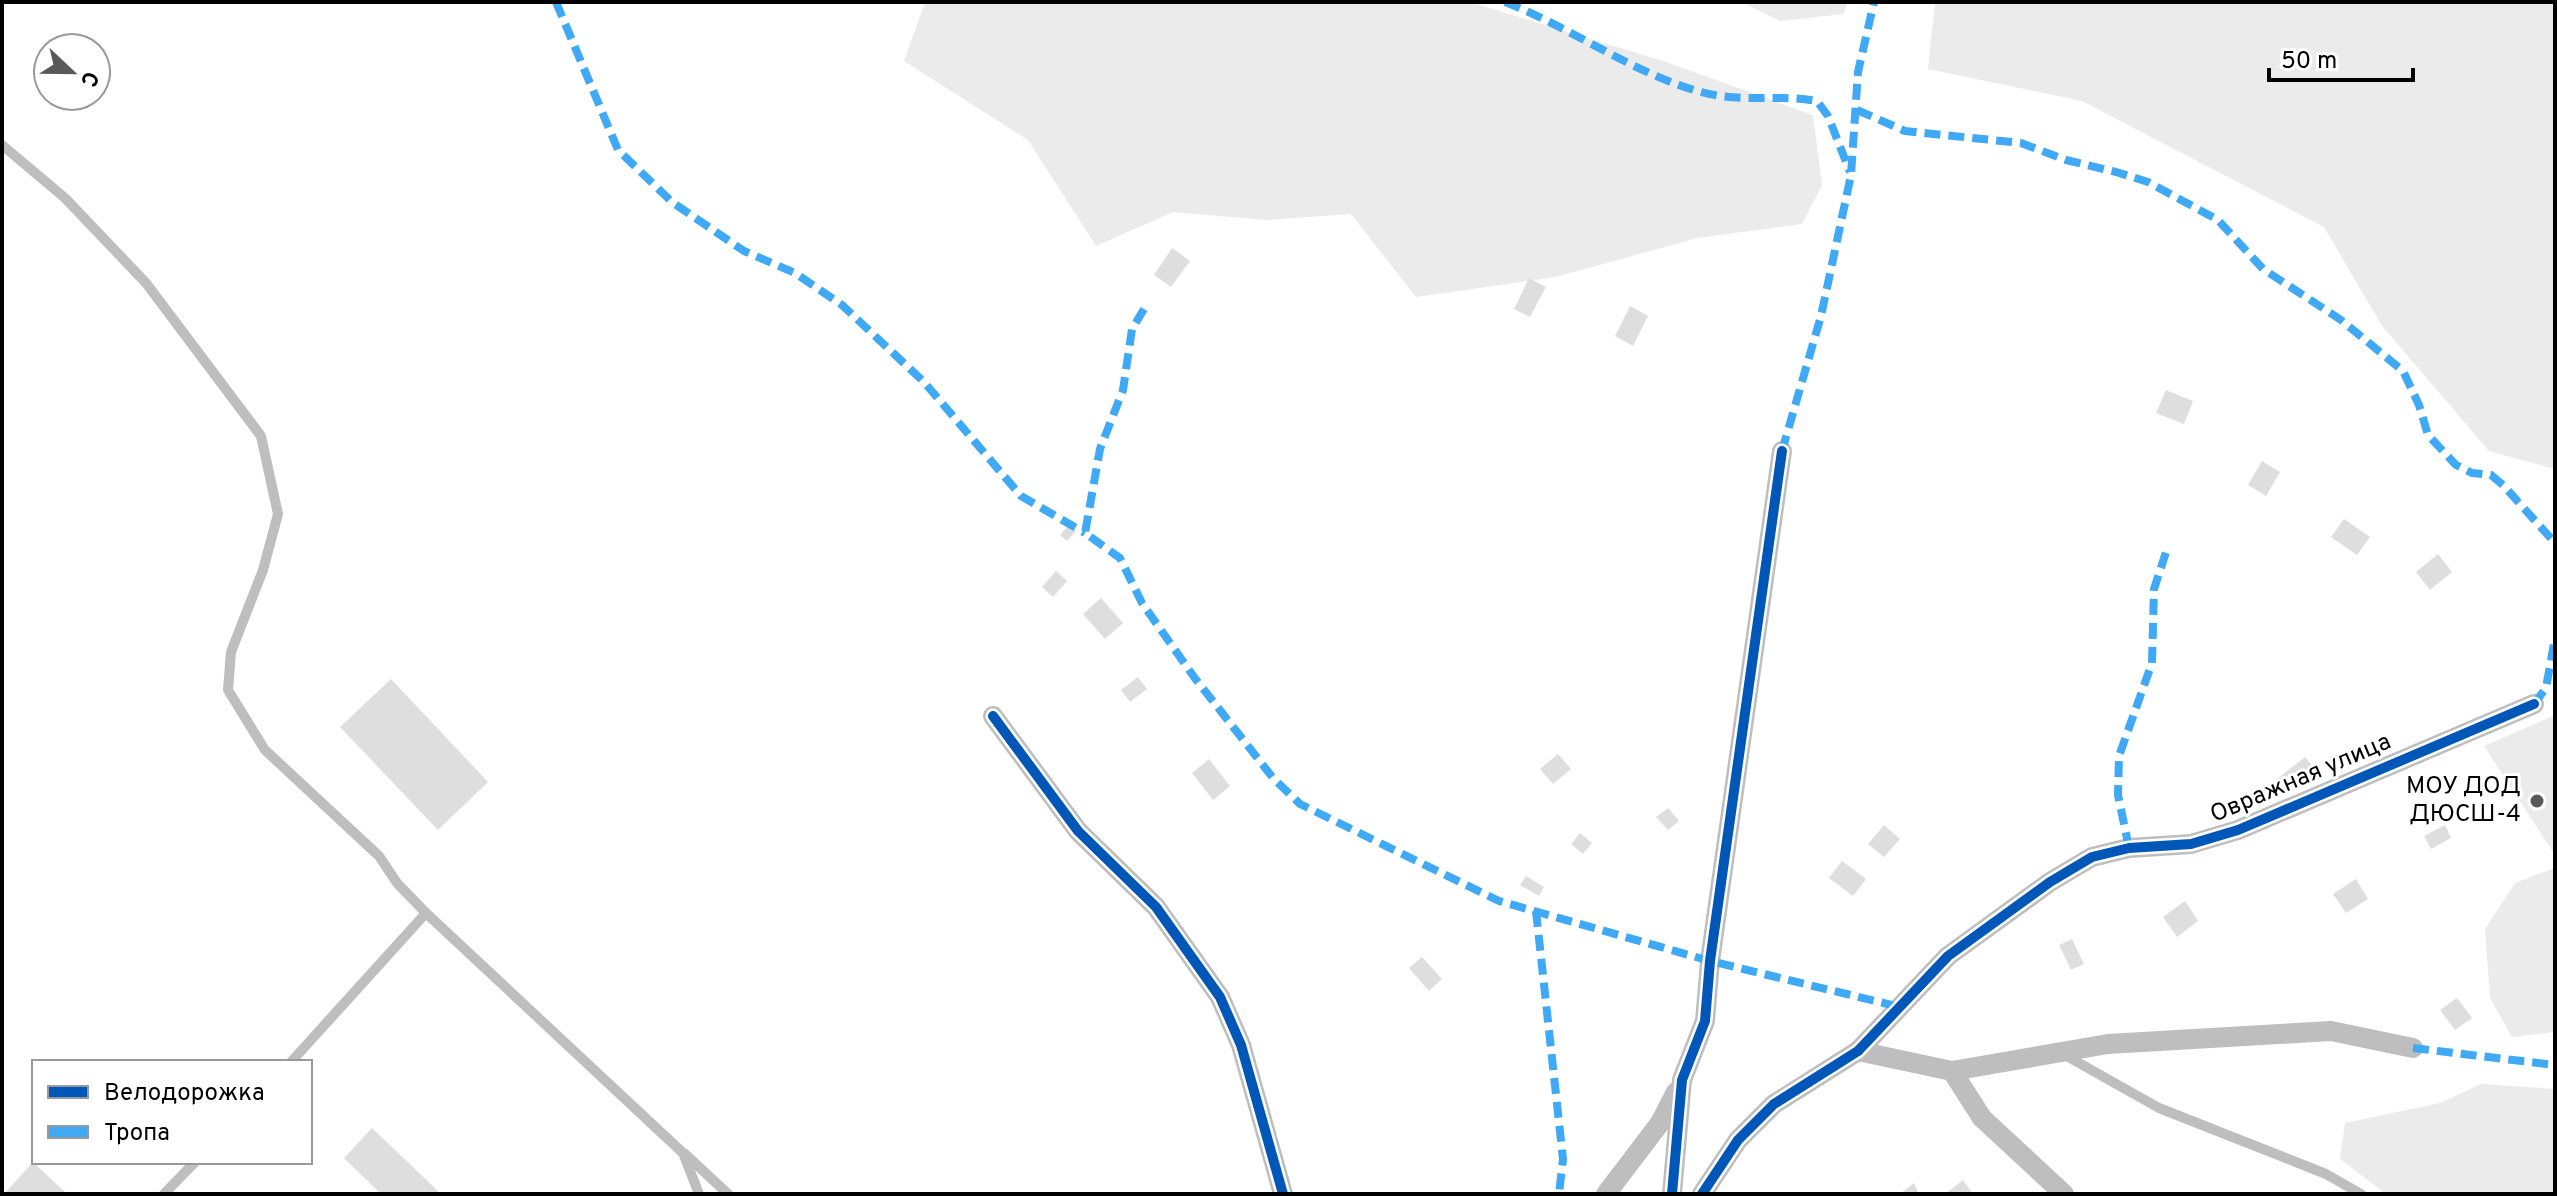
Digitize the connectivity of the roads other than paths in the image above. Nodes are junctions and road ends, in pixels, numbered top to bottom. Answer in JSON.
{"nodes":[{"id":1,"x":2,"y":145,"type":"edge"},
{"id":2,"x":1782,"y":451,"type":"dead end"},
{"id":3,"x":2534,"y":704,"type":"dead end"},
{"id":4,"x":993,"y":716,"type":"dead end"},
{"id":5,"x":426,"y":913,"type":"junction"},
{"id":6,"x":2413,"y":1048,"type":"dead end"},
{"id":7,"x":1858,"y":1051,"type":"junction"},
{"id":8,"x":2059,"y":1051,"type":"junction"},
{"id":9,"x":293,"y":1060,"type":"edge"},
{"id":10,"x":1952,"y":1071,"type":"junction"},
{"id":11,"x":1682,"y":1080,"type":"junction"},
{"id":12,"x":683,"y":1153,"type":"junction"},
{"id":13,"x":193,"y":1164,"type":"edge"},
{"id":14,"x":164,"y":1194,"type":"edge"},
{"id":15,"x":699,"y":1194,"type":"edge"},
{"id":16,"x":728,"y":1194,"type":"edge"},
{"id":17,"x":1283,"y":1194,"type":"edge"},
{"id":18,"x":1606,"y":1194,"type":"edge"},
{"id":19,"x":1672,"y":1194,"type":"edge"},
{"id":20,"x":1702,"y":1194,"type":"edge"},
{"id":21,"x":2064,"y":1194,"type":"edge"},
{"id":22,"x":2361,"y":1194,"type":"edge"}],
"edges":[{"from":1,"to":5,"type":"lane"},
{"from":2,"to":11,"type":"street"},
{"from":3,"to":7,"type":"street","name":"Овражная улица"},
{"from":4,"to":17,"type":"street"},
{"from":5,"to":9,"type":"lane"},
{"from":5,"to":12,"type":"lane"},
{"from":6,"to":8,"type":"street"},
{"from":7,"to":10,"type":"street"},
{"from":7,"to":20,"type":"street","name":"Овражная улица"},
{"from":8,"to":10,"type":"street"},
{"from":8,"to":22,"type":"lane"},
{"from":10,"to":21,"type":"street"},
{"from":11,"to":18,"type":"street"},
{"from":11,"to":19,"type":"street"},
{"from":12,"to":15,"type":"lane"},
{"from":12,"to":16,"type":"lane"},
{"from":13,"to":14,"type":"lane"}]}
